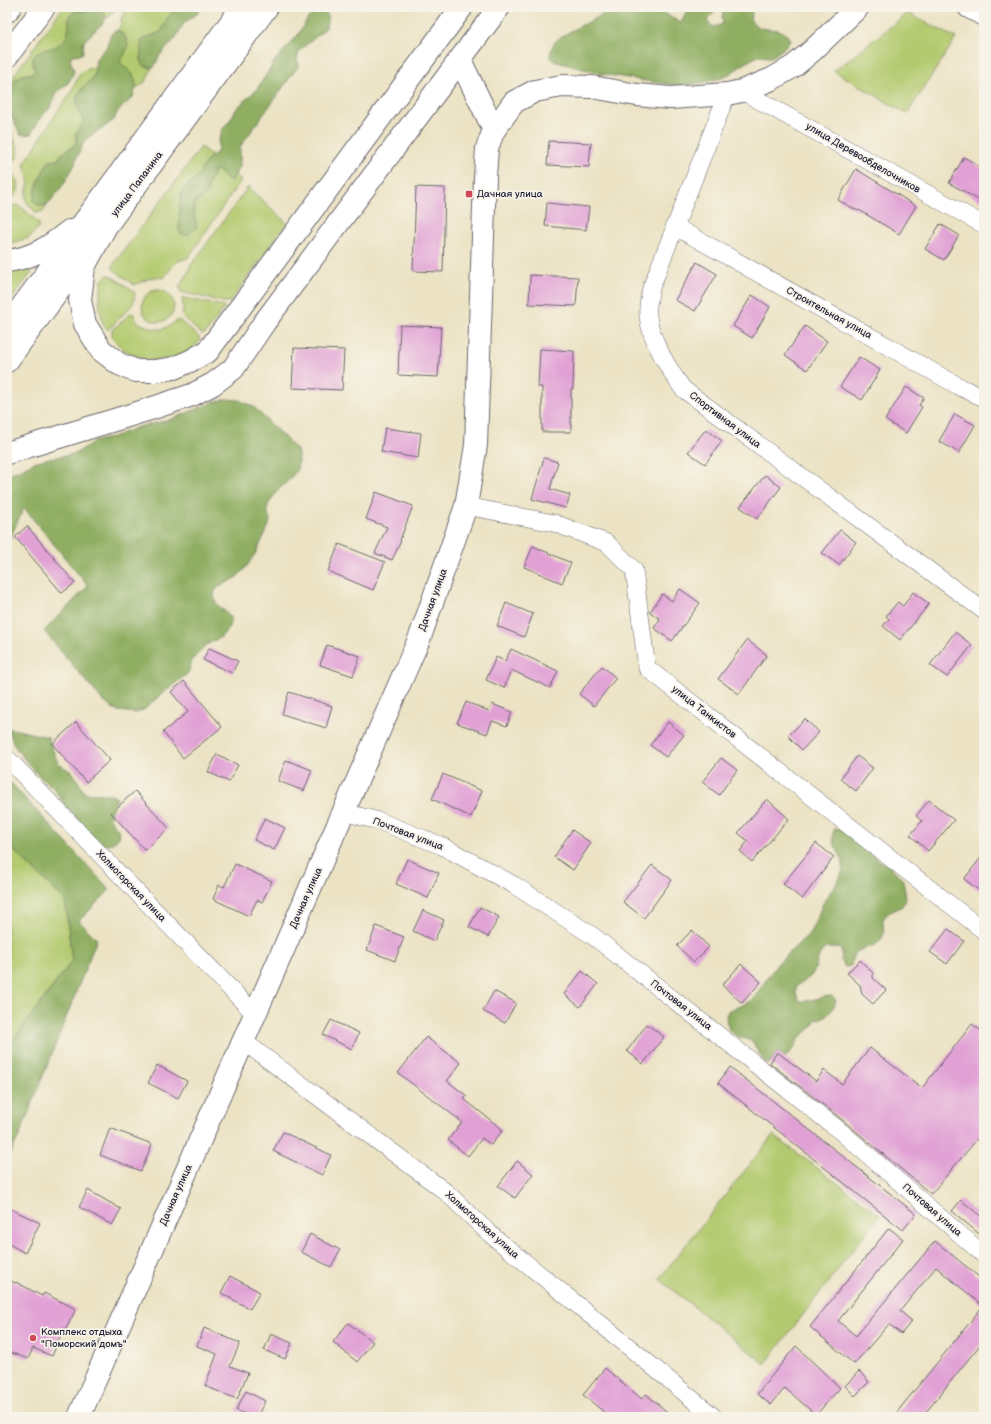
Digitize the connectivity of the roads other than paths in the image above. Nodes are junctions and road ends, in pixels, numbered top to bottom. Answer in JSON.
{"nodes":[{"id":1,"x":10,"y":7,"type":"edge"},
{"id":2,"x":44,"y":7,"type":"edge"},
{"id":3,"x":242,"y":7,"type":"edge"},
{"id":4,"x":267,"y":7,"type":"edge"},
{"id":5,"x":462,"y":7,"type":"edge"},
{"id":6,"x":499,"y":7,"type":"edge"},
{"id":7,"x":858,"y":7,"type":"edge"},
{"id":8,"x":968,"y":7,"type":"edge"},
{"id":9,"x":7,"y":11,"type":"edge"},
{"id":10,"x":984,"y":15,"type":"edge"},
{"id":11,"x":7,"y":56,"type":"edge"},
{"id":12,"x":460,"y":60,"type":"junction"},
{"id":13,"x":735,"y":92,"type":"junction"},
{"id":14,"x":494,"y":130,"type":"junction"},
{"id":15,"x":157,"y":141,"type":"junction"},
{"id":16,"x":97,"y":222,"type":"junction"},
{"id":17,"x":984,"y":225,"type":"edge"},
{"id":18,"x":674,"y":226,"type":"junction"},
{"id":19,"x":7,"y":261,"type":"edge"},
{"id":20,"x":7,"y":327,"type":"edge"},
{"id":21,"x":7,"y":361,"type":"edge"},
{"id":22,"x":984,"y":398,"type":"edge"},
{"id":23,"x":7,"y":454,"type":"edge"},
{"id":24,"x":466,"y":506,"type":"junction"},
{"id":25,"x":984,"y":611,"type":"edge"},
{"id":26,"x":7,"y":758,"type":"edge"},
{"id":27,"x":343,"y":812,"type":"junction"},
{"id":28,"x":984,"y":931,"type":"edge"},
{"id":29,"x":255,"y":1014,"type":"junction"},
{"id":30,"x":243,"y":1041,"type":"junction"},
{"id":31,"x":984,"y":1255,"type":"edge"},
{"id":32,"x":79,"y":1417,"type":"edge"},
{"id":33,"x":714,"y":1417,"type":"edge"}],
"edges":[{"from":1,"to":9,"type":"main road"},
{"from":2,"to":11,"type":"main road"},
{"from":3,"to":15,"type":"main road","name":"улица Папанина"},
{"from":4,"to":15,"type":"main road","name":"улица Папанина"},
{"from":5,"to":16,"type":"main road"},
{"from":6,"to":12,"type":"main road"},
{"from":7,"to":13,"type":"main road","name":"Дачная улица"},
{"from":8,"to":10,"type":"main road"},
{"from":12,"to":14,"type":"main road"},
{"from":12,"to":23,"type":"main road"},
{"from":13,"to":14,"type":"main road","name":"Дачная улица"},
{"from":13,"to":17,"type":"street","name":"улица Деревообделочников"},
{"from":13,"to":18,"type":"street","name":"Спортивная улица"},
{"from":14,"to":24,"type":"main road","name":"Дачная улица"},
{"from":15,"to":16,"type":"main road","name":"улица Папанина"},
{"from":16,"to":19,"type":"main road"},
{"from":16,"to":20,"type":"main road","name":"улица Папанина"},
{"from":16,"to":21,"type":"main road","name":"улица Папанина"},
{"from":18,"to":22,"type":"street","name":"Строительная улица"},
{"from":18,"to":25,"type":"street","name":"Спортивная улица"},
{"from":24,"to":27,"type":"main road","name":"Дачная улица"},
{"from":24,"to":28,"type":"street","name":"улица Танкистов"},
{"from":26,"to":29,"type":"street","name":"Холмогорская улица"},
{"from":27,"to":29,"type":"main road","name":"Дачная улица"},
{"from":27,"to":31,"type":"street","name":"Почтовая улица"},
{"from":29,"to":30,"type":"main road","name":"Дачная улица"},
{"from":30,"to":32,"type":"main road","name":"Дачная улица"},
{"from":30,"to":33,"type":"street","name":"Холмогорская улица"}]}
